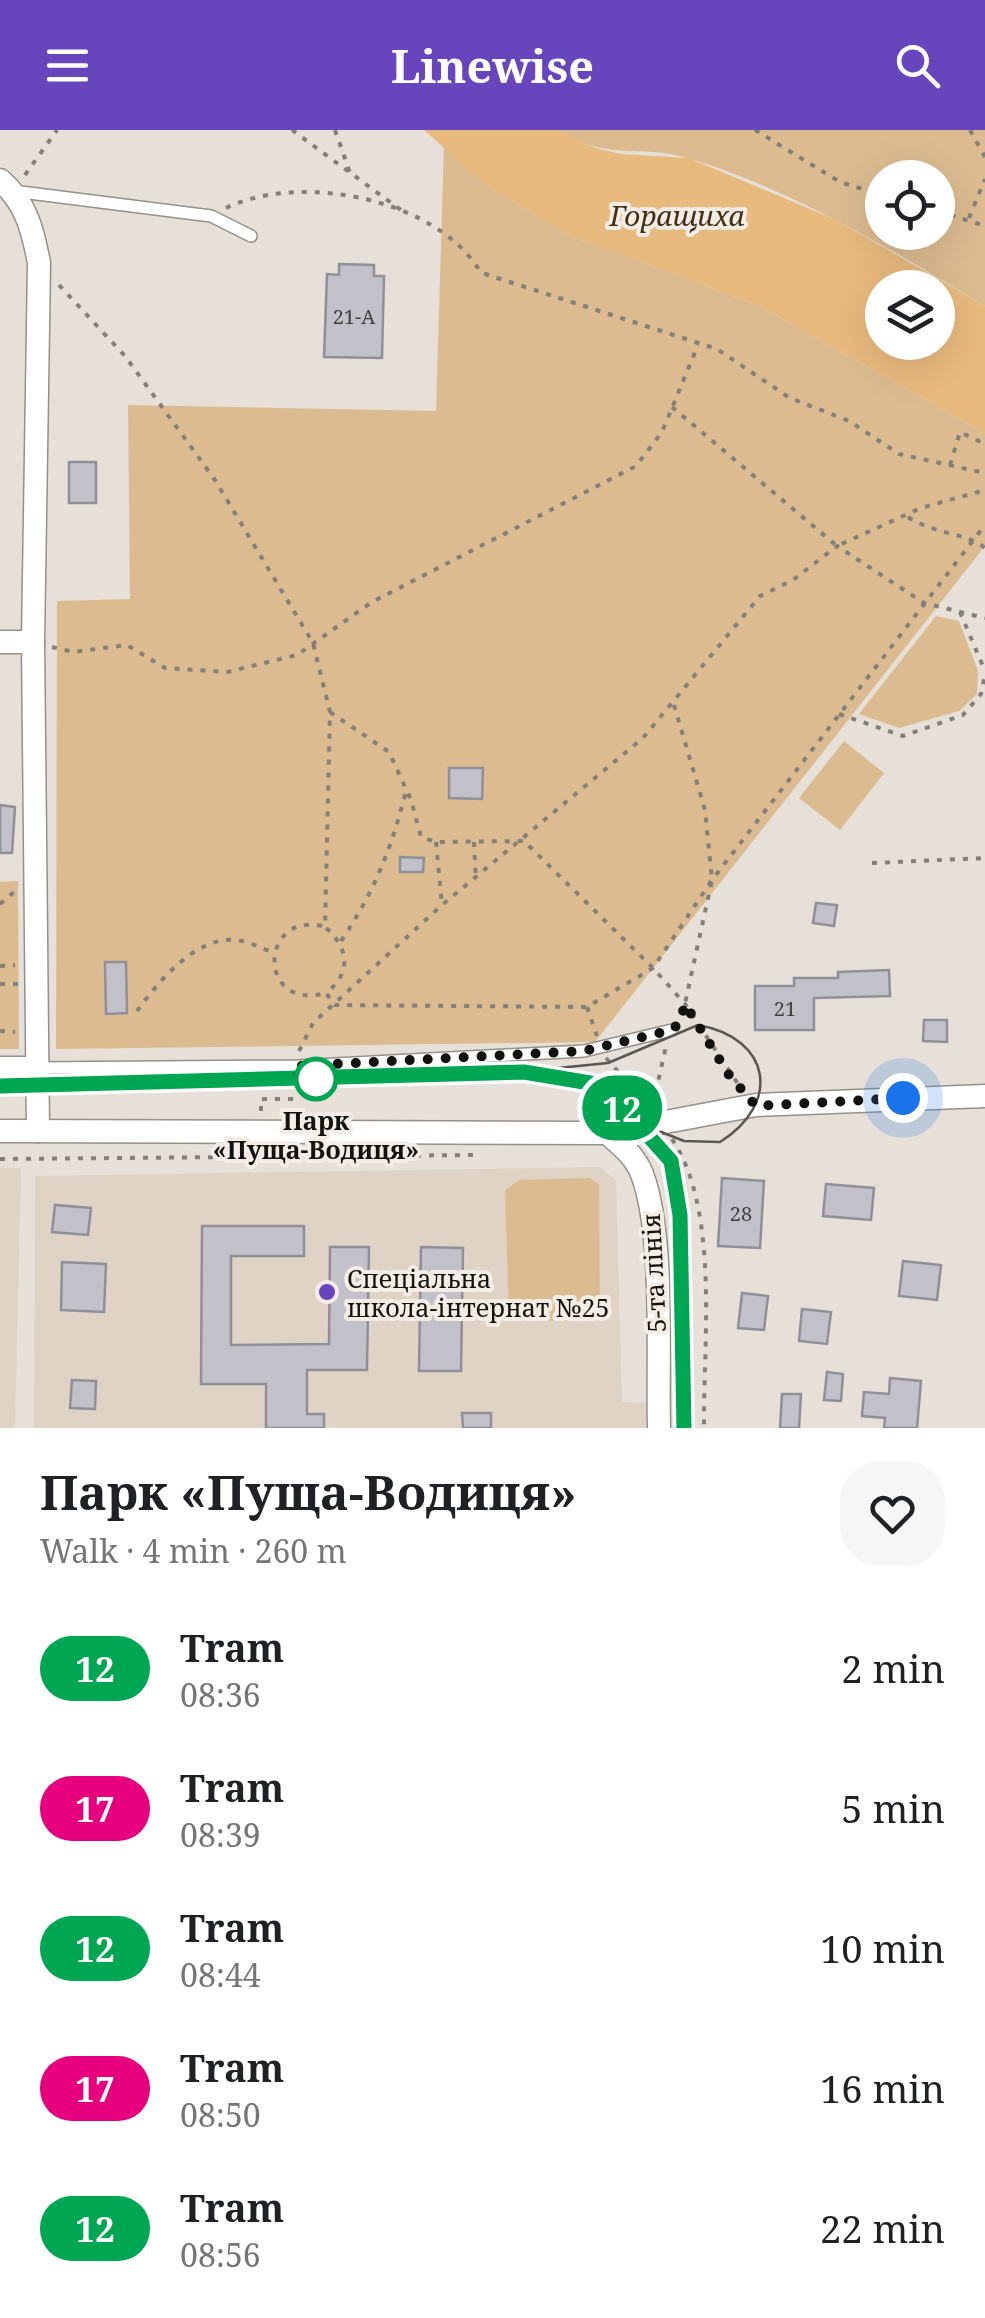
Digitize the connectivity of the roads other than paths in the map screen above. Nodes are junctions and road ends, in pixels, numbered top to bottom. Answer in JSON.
{"nodes":[{"id":1,"x":7,"y":186,"type":"edge"},
{"id":2,"x":251,"y":236,"type":"dead end"},
{"id":3,"x":0,"y":642,"type":"edge"},
{"id":4,"x":33,"y":642,"type":"junction"},
{"id":5,"x":672,"y":1030,"type":"road end"},
{"id":6,"x":0,"y":1068,"type":"edge"},
{"id":7,"x":34,"y":1068,"type":"junction"},
{"id":8,"x":985,"y":1096,"type":"edge"},
{"id":9,"x":0,"y":1131,"type":"edge"},
{"id":10,"x":38,"y":1131,"type":"junction"},
{"id":11,"x":607,"y":1133,"type":"junction"},
{"id":12,"x":659,"y":1428,"type":"edge"}],
"edges":[{"from":1,"to":2,"type":"lane"},
{"from":1,"to":4,"type":"street"},
{"from":3,"to":4,"type":"street"},
{"from":4,"to":7,"type":"street"},
{"from":5,"to":7,"type":"lane"},
{"from":6,"to":7,"type":"street"},
{"from":7,"to":10,"type":"street"},
{"from":8,"to":11,"type":"street"},
{"from":9,"to":10,"type":"street"},
{"from":10,"to":11,"type":"street"},
{"from":11,"to":12,"type":"street","name":"5-та лінія"}]}
